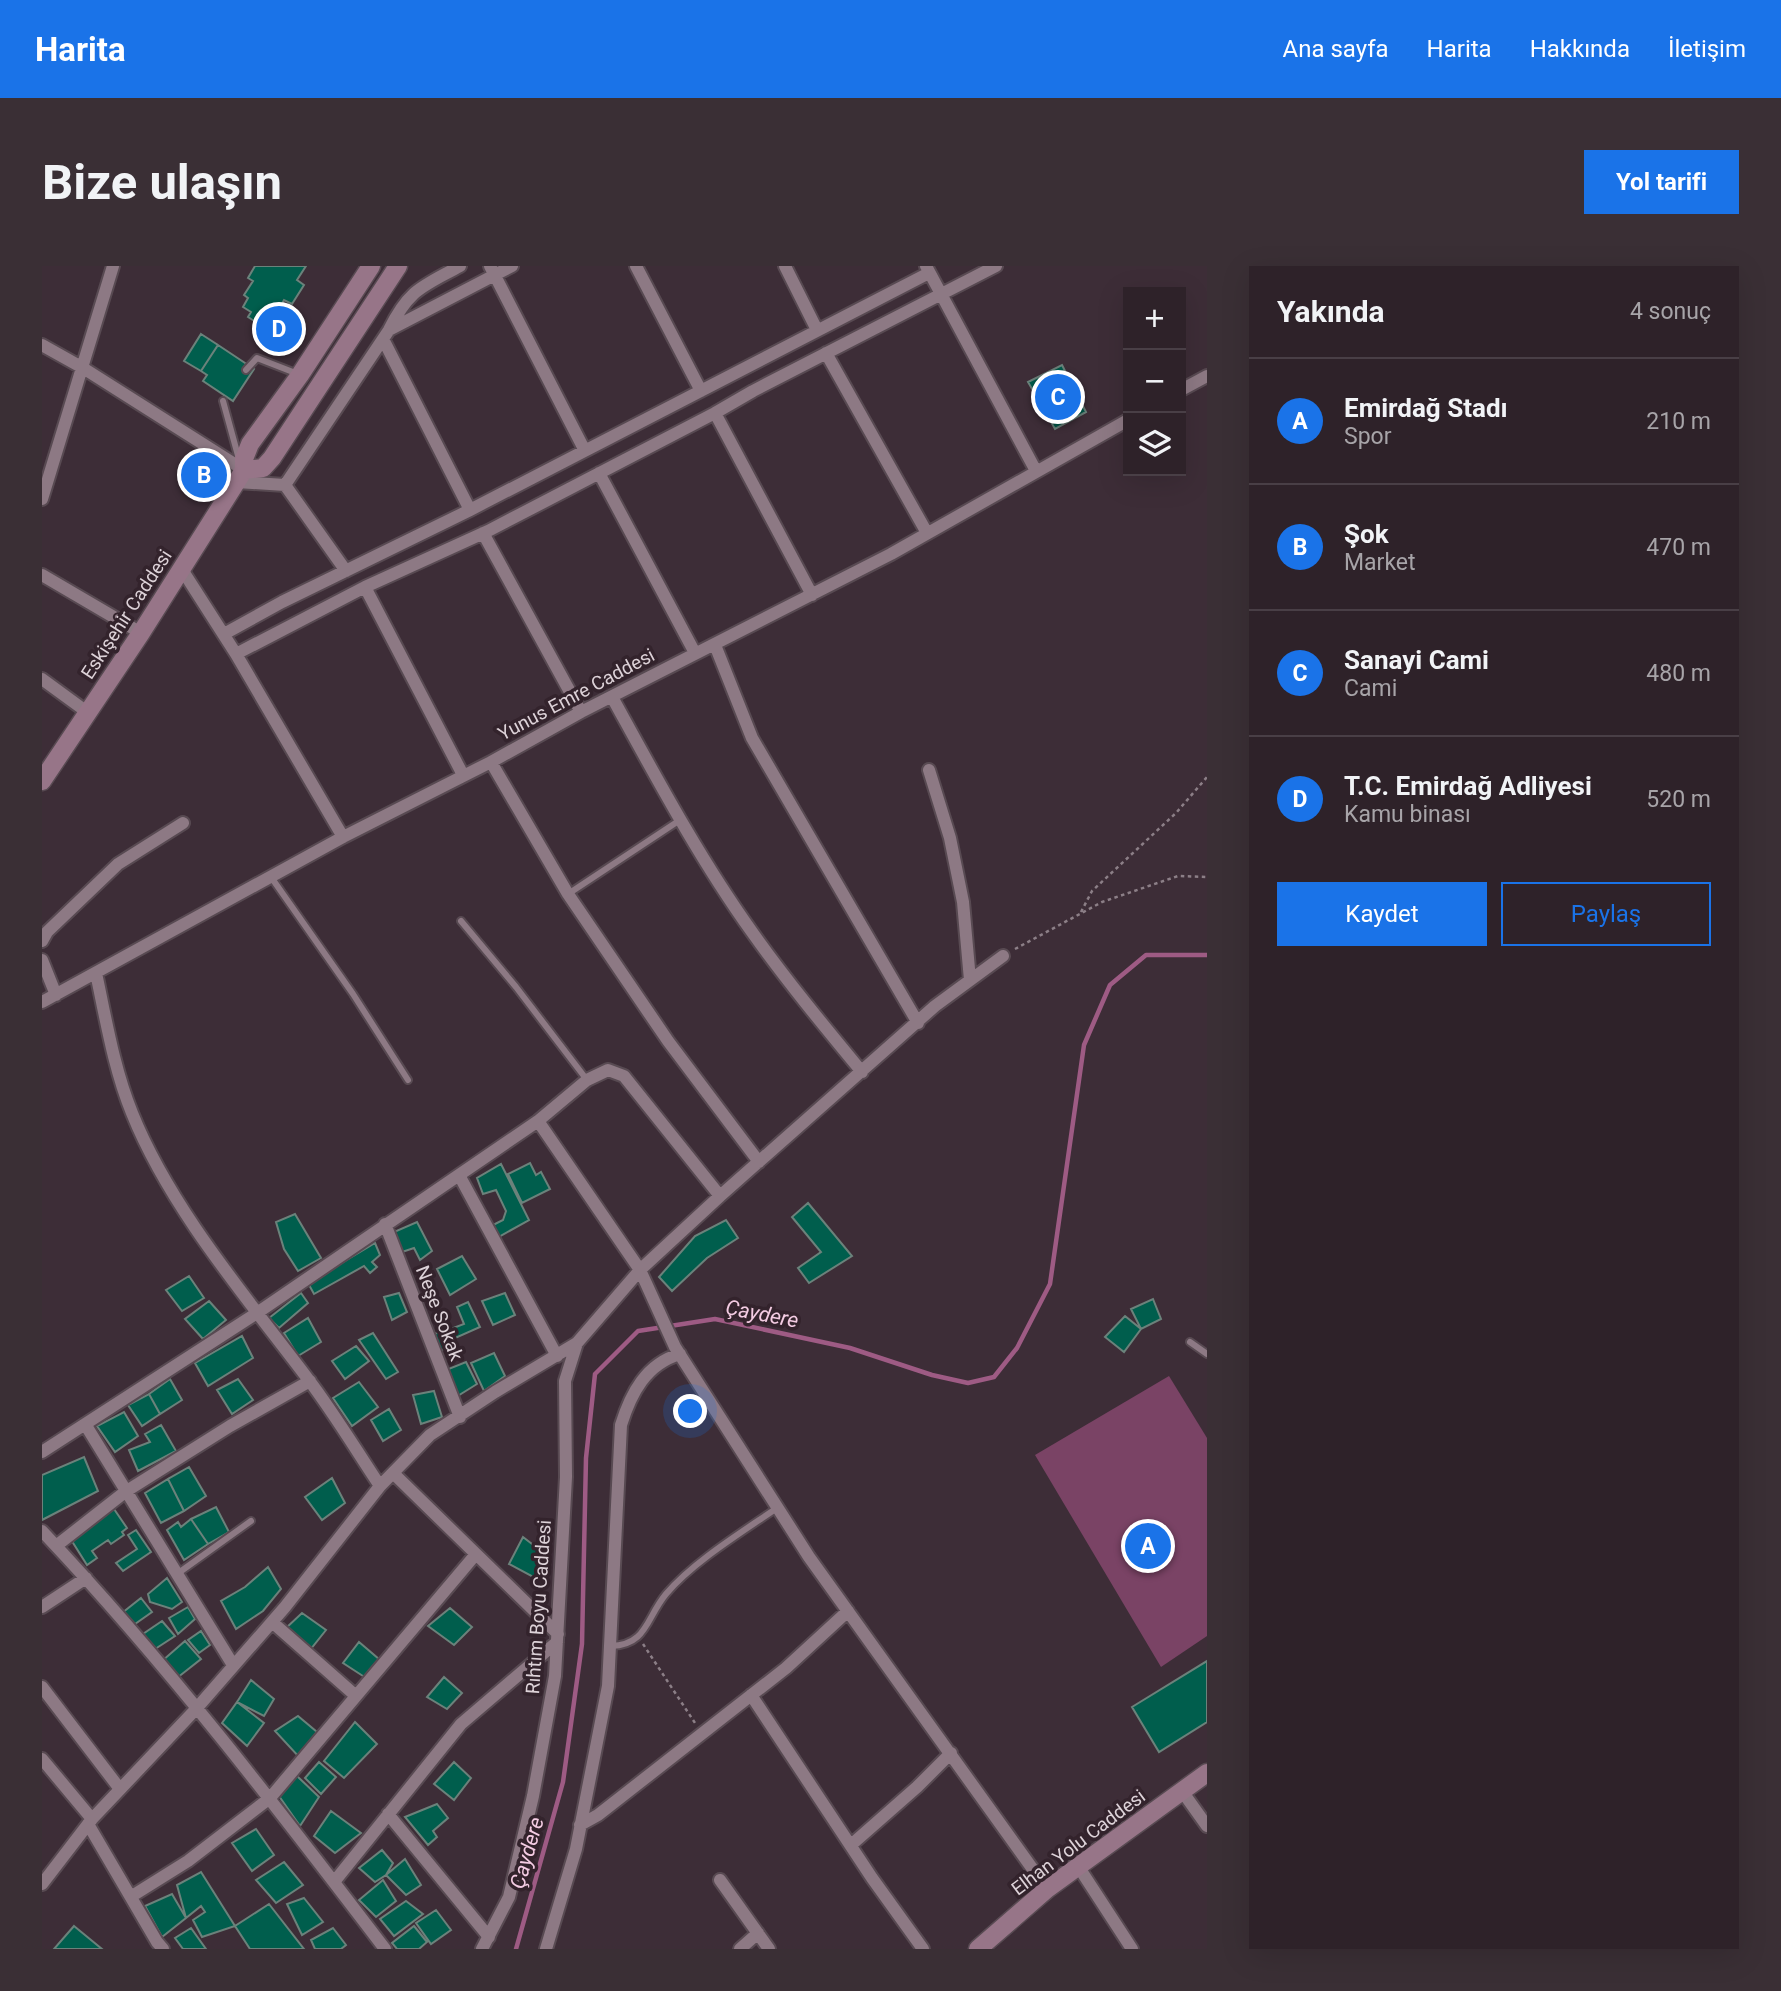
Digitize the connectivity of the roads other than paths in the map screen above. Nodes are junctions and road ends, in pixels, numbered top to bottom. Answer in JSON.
{"nodes":[{"id":1,"x":113,"y":266,"type":"edge"},
{"id":2,"x":371,"y":266,"type":"edge"},
{"id":3,"x":398,"y":266,"type":"edge"},
{"id":4,"x":460,"y":266,"type":"edge"},
{"id":5,"x":512,"y":266,"type":"edge"},
{"id":6,"x":636,"y":266,"type":"edge"},
{"id":7,"x":785,"y":266,"type":"edge"},
{"id":8,"x":996,"y":266,"type":"edge"},
{"id":9,"x":928,"y":269,"type":"edge"},
{"id":10,"x":493,"y":270,"type":"edge"},
{"id":11,"x":940,"y":295,"type":"junction"},
{"id":12,"x":817,"y":330,"type":"junction"},
{"id":13,"x":386,"y":335,"type":"junction"},
{"id":14,"x":42,"y":345,"type":"edge"},
{"id":15,"x":826,"y":353,"type":"junction"},
{"id":16,"x":83,"y":368,"type":"junction"},
{"id":17,"x":246,"y":370,"type":"dead end"},
{"id":18,"x":300,"y":375,"type":"junction"},
{"id":19,"x":1207,"y":376,"type":"edge"},
{"id":20,"x":1186,"y":387,"type":"edge"},
{"id":21,"x":701,"y":391,"type":"junction"},
{"id":22,"x":223,"y":401,"type":"dead end"},
{"id":23,"x":715,"y":413,"type":"junction"},
{"id":24,"x":1123,"y":422,"type":"edge"},
{"id":25,"x":584,"y":449,"type":"junction"},
{"id":26,"x":1036,"y":471,"type":"junction"},
{"id":27,"x":599,"y":473,"type":"junction"},
{"id":28,"x":240,"y":476,"type":"junction"},
{"id":29,"x":285,"y":485,"type":"junction"},
{"id":30,"x":42,"y":499,"type":"edge"},
{"id":31,"x":470,"y":510,"type":"junction"},
{"id":32,"x":483,"y":533,"type":"junction"},
{"id":33,"x":927,"y":533,"type":"junction"},
{"id":34,"x":181,"y":568,"type":"junction"},
{"id":35,"x":346,"y":571,"type":"junction"},
{"id":36,"x":42,"y":575,"type":"edge"},
{"id":37,"x":365,"y":587,"type":"junction"},
{"id":38,"x":812,"y":595,"type":"junction"},
{"id":39,"x":141,"y":633,"type":"junction"},
{"id":40,"x":224,"y":634,"type":"junction"},
{"id":41,"x":715,"y":645,"type":"junction"},
{"id":42,"x":695,"y":653,"type":"junction"},
{"id":43,"x":236,"y":654,"type":"junction"},
{"id":44,"x":42,"y":680,"type":"edge"},
{"id":45,"x":612,"y":697,"type":"junction"},
{"id":46,"x":87,"y":712,"type":"junction"},
{"id":47,"x":581,"y":712,"type":"junction"},
{"id":48,"x":491,"y":762,"type":"junction"},
{"id":49,"x":929,"y":770,"type":"dead end"},
{"id":50,"x":463,"y":775,"type":"junction"},
{"id":51,"x":42,"y":781,"type":"edge"},
{"id":52,"x":680,"y":820,"type":"junction"},
{"id":53,"x":183,"y":823,"type":"dead end"},
{"id":54,"x":343,"y":837,"type":"junction"},
{"id":55,"x":271,"y":877,"type":"junction"},
{"id":56,"x":568,"y":894,"type":"junction"},
{"id":57,"x":461,"y":921,"type":"dead end"},
{"id":58,"x":42,"y":941,"type":"edge"},
{"id":59,"x":1003,"y":956,"type":"road end"},
{"id":60,"x":42,"y":960,"type":"edge"},
{"id":61,"x":96,"y":973,"type":"junction"},
{"id":62,"x":970,"y":980,"type":"junction"},
{"id":63,"x":56,"y":995,"type":"junction"},
{"id":64,"x":42,"y":1002,"type":"edge"},
{"id":65,"x":918,"y":1023,"type":"junction"},
{"id":66,"x":862,"y":1072,"type":"junction"},
{"id":67,"x":408,"y":1080,"type":"dead end"},
{"id":68,"x":587,"y":1080,"type":"junction"},
{"id":69,"x":538,"y":1121,"type":"junction"},
{"id":70,"x":759,"y":1162,"type":"junction"},
{"id":71,"x":458,"y":1175,"type":"junction"},
{"id":72,"x":720,"y":1196,"type":"junction"},
{"id":73,"x":384,"y":1224,"type":"junction"},
{"id":74,"x":640,"y":1270,"type":"junction"},
{"id":75,"x":257,"y":1313,"type":"junction"},
{"id":76,"x":1190,"y":1342,"type":"dead end"},
{"id":77,"x":578,"y":1343,"type":"junction"},
{"id":78,"x":678,"y":1350,"type":"junction"},
{"id":79,"x":1207,"y":1354,"type":"edge"},
{"id":80,"x":556,"y":1356,"type":"junction"},
{"id":81,"x":310,"y":1381,"type":"junction"},
{"id":82,"x":460,"y":1417,"type":"junction"},
{"id":83,"x":85,"y":1424,"type":"junction"},
{"id":84,"x":42,"y":1452,"type":"edge"},
{"id":85,"x":393,"y":1473,"type":"junction"},
{"id":86,"x":380,"y":1486,"type":"junction"},
{"id":87,"x":125,"y":1492,"type":"junction"},
{"id":88,"x":778,"y":1507,"type":"junction"},
{"id":89,"x":251,"y":1521,"type":"dead end"},
{"id":90,"x":42,"y":1531,"type":"edge"},
{"id":91,"x":56,"y":1546,"type":"junction"},
{"id":92,"x":476,"y":1554,"type":"junction"},
{"id":93,"x":177,"y":1574,"type":"junction"},
{"id":94,"x":86,"y":1578,"type":"junction"},
{"id":95,"x":42,"y":1607,"type":"edge"},
{"id":96,"x":848,"y":1611,"type":"junction"},
{"id":97,"x":272,"y":1622,"type":"junction"},
{"id":98,"x":558,"y":1638,"type":"junction"},
{"id":99,"x":611,"y":1646,"type":"junction"},
{"id":100,"x":233,"y":1665,"type":"junction"},
{"id":101,"x":42,"y":1687,"type":"edge"},
{"id":102,"x":751,"y":1695,"type":"junction"},
{"id":103,"x":356,"y":1696,"type":"junction"},
{"id":104,"x":195,"y":1709,"type":"junction"},
{"id":105,"x":951,"y":1753,"type":"junction"},
{"id":106,"x":42,"y":1759,"type":"edge"},
{"id":107,"x":1207,"y":1773,"type":"edge"},
{"id":108,"x":120,"y":1789,"type":"junction"},
{"id":109,"x":1182,"y":1791,"type":"junction"},
{"id":110,"x":270,"y":1798,"type":"junction"},
{"id":111,"x":388,"y":1814,"type":"junction"},
{"id":112,"x":90,"y":1821,"type":"junction"},
{"id":113,"x":580,"y":1825,"type":"junction"},
{"id":114,"x":1207,"y":1826,"type":"edge"},
{"id":115,"x":851,"y":1846,"type":"junction"},
{"id":116,"x":1078,"y":1866,"type":"junction"},
{"id":117,"x":720,"y":1880,"type":"dead end"},
{"id":118,"x":334,"y":1882,"type":"junction"},
{"id":119,"x":42,"y":1884,"type":"edge"},
{"id":120,"x":1047,"y":1889,"type":"junction"},
{"id":121,"x":132,"y":1896,"type":"junction"},
{"id":122,"x":758,"y":1933,"type":"junction"},
{"id":123,"x":489,"y":1937,"type":"junction"},
{"id":124,"x":163,"y":1949,"type":"edge"},
{"id":125,"x":385,"y":1949,"type":"edge"},
{"id":126,"x":482,"y":1949,"type":"edge"},
{"id":127,"x":547,"y":1949,"type":"edge"},
{"id":128,"x":740,"y":1949,"type":"edge"},
{"id":129,"x":769,"y":1949,"type":"edge"},
{"id":130,"x":923,"y":1949,"type":"edge"},
{"id":131,"x":978,"y":1949,"type":"edge"},
{"id":132,"x":1132,"y":1949,"type":"edge"}],
"edges":[{"from":1,"to":16,"type":"street"},
{"from":2,"to":18,"type":"main road","name":"Eskişehir Caddesi"},
{"from":3,"to":28,"type":"main road"},
{"from":4,"to":13,"type":"street"},
{"from":5,"to":10,"type":"street"},
{"from":6,"to":21,"type":"street"},
{"from":7,"to":12,"type":"street"},
{"from":8,"to":11,"type":"street"},
{"from":9,"to":11,"type":"street"},
{"from":9,"to":12,"type":"street"},
{"from":10,"to":13,"type":"street"},
{"from":10,"to":25,"type":"street"},
{"from":11,"to":15,"type":"street"},
{"from":11,"to":26,"type":"street"},
{"from":12,"to":21,"type":"street"},
{"from":13,"to":29,"type":"street"},
{"from":13,"to":31,"type":"street"},
{"from":14,"to":16,"type":"street"},
{"from":15,"to":23,"type":"street"},
{"from":15,"to":33,"type":"street"},
{"from":16,"to":28,"type":"street"},
{"from":16,"to":30,"type":"street"},
{"from":17,"to":18,"type":"lane"},
{"from":18,"to":28,"type":"main road","name":"Eskişehir Caddesi"},
{"from":19,"to":20,"type":"street"},
{"from":21,"to":25,"type":"street"},
{"from":22,"to":28,"type":"lane"},
{"from":23,"to":27,"type":"street"},
{"from":23,"to":38,"type":"street"},
{"from":24,"to":26,"type":"street","name":"Yunus Emre Caddesi"},
{"from":25,"to":31,"type":"street"},
{"from":26,"to":33,"type":"street","name":"Yunus Emre Caddesi"},
{"from":27,"to":32,"type":"street"},
{"from":27,"to":42,"type":"street"},
{"from":28,"to":29,"type":"street"},
{"from":28,"to":34,"type":"main road","name":"Eskişehir Caddesi"},
{"from":29,"to":35,"type":"street"},
{"from":31,"to":35,"type":"street"},
{"from":32,"to":37,"type":"street"},
{"from":32,"to":47,"type":"street"},
{"from":33,"to":38,"type":"street","name":"Yunus Emre Caddesi"},
{"from":34,"to":39,"type":"main road","name":"Eskişehir Caddesi"},
{"from":34,"to":40,"type":"street"},
{"from":35,"to":40,"type":"street"},
{"from":36,"to":39,"type":"street"},
{"from":37,"to":43,"type":"street"},
{"from":37,"to":50,"type":"street"},
{"from":38,"to":41,"type":"street","name":"Yunus Emre Caddesi"},
{"from":39,"to":46,"type":"main road","name":"Eskişehir Caddesi"},
{"from":40,"to":43,"type":"street"},
{"from":41,"to":42,"type":"street","name":"Yunus Emre Caddesi"},
{"from":41,"to":65,"type":"street"},
{"from":42,"to":45,"type":"street","name":"Yunus Emre Caddesi"},
{"from":43,"to":54,"type":"street"},
{"from":44,"to":46,"type":"street"},
{"from":45,"to":47,"type":"street","name":"Yunus Emre Caddesi"},
{"from":45,"to":52,"type":"street"},
{"from":46,"to":51,"type":"main road","name":"Eskişehir Caddesi"},
{"from":47,"to":48,"type":"street","name":"Yunus Emre Caddesi"},
{"from":48,"to":50,"type":"street","name":"Yunus Emre Caddesi"},
{"from":48,"to":56,"type":"street"},
{"from":49,"to":62,"type":"street"},
{"from":50,"to":54,"type":"street","name":"Yunus Emre Caddesi"},
{"from":52,"to":56,"type":"lane"},
{"from":52,"to":66,"type":"street"},
{"from":53,"to":58,"type":"street"},
{"from":54,"to":55,"type":"street","name":"Yunus Emre Caddesi"},
{"from":55,"to":61,"type":"street","name":"Yunus Emre Caddesi"},
{"from":55,"to":67,"type":"lane"},
{"from":56,"to":70,"type":"street"},
{"from":57,"to":68,"type":"lane"},
{"from":59,"to":62,"type":"street"},
{"from":60,"to":63,"type":"street"},
{"from":61,"to":63,"type":"street","name":"Yunus Emre Caddesi"},
{"from":61,"to":75,"type":"street"},
{"from":62,"to":65,"type":"street"},
{"from":63,"to":64,"type":"street","name":"Yunus Emre Caddesi"},
{"from":65,"to":66,"type":"street"},
{"from":66,"to":70,"type":"street"},
{"from":68,"to":69,"type":"street"},
{"from":68,"to":72,"type":"street"},
{"from":69,"to":71,"type":"street"},
{"from":69,"to":74,"type":"street"},
{"from":70,"to":72,"type":"street"},
{"from":71,"to":73,"type":"street"},
{"from":71,"to":80,"type":"street"},
{"from":72,"to":74,"type":"street"},
{"from":73,"to":75,"type":"street"},
{"from":73,"to":82,"type":"street","name":"Neşe Sokak"},
{"from":74,"to":77,"type":"street"},
{"from":74,"to":78,"type":"street"},
{"from":75,"to":81,"type":"street"},
{"from":75,"to":83,"type":"street"},
{"from":76,"to":79,"type":"lane"},
{"from":77,"to":80,"type":"street"},
{"from":77,"to":98,"type":"street","name":"Rıhtım Boyu Caddesi"},
{"from":78,"to":88,"type":"street"},
{"from":78,"to":99,"type":"street"},
{"from":80,"to":82,"type":"street"},
{"from":81,"to":86,"type":"street"},
{"from":81,"to":87,"type":"street"},
{"from":82,"to":85,"type":"street"},
{"from":83,"to":84,"type":"street"},
{"from":83,"to":87,"type":"street"},
{"from":85,"to":86,"type":"street"},
{"from":85,"to":92,"type":"street"},
{"from":86,"to":97,"type":"street"},
{"from":87,"to":91,"type":"street"},
{"from":87,"to":93,"type":"street"},
{"from":88,"to":96,"type":"street"},
{"from":88,"to":99,"type":"lane"},
{"from":89,"to":93,"type":"lane"},
{"from":90,"to":91,"type":"street"},
{"from":91,"to":94,"type":"street"},
{"from":92,"to":98,"type":"street"},
{"from":92,"to":103,"type":"street"},
{"from":93,"to":100,"type":"street"},
{"from":94,"to":95,"type":"street"},
{"from":94,"to":104,"type":"street"},
{"from":96,"to":102,"type":"street"},
{"from":96,"to":105,"type":"street"},
{"from":97,"to":100,"type":"street"},
{"from":97,"to":103,"type":"street"},
{"from":98,"to":111,"type":"street"},
{"from":98,"to":123,"type":"street","name":"Rıhtım Boyu Caddesi"},
{"from":99,"to":113,"type":"street"},
{"from":100,"to":104,"type":"street"},
{"from":101,"to":108,"type":"street"},
{"from":102,"to":113,"type":"street"},
{"from":102,"to":115,"type":"street"},
{"from":103,"to":110,"type":"street"},
{"from":104,"to":108,"type":"street"},
{"from":104,"to":110,"type":"street"},
{"from":105,"to":115,"type":"street"},
{"from":105,"to":120,"type":"street"},
{"from":106,"to":112,"type":"street"},
{"from":107,"to":109,"type":"main road","name":"Elhan Yolu Caddesi"},
{"from":108,"to":112,"type":"street"},
{"from":109,"to":114,"type":"street"},
{"from":109,"to":116,"type":"main road","name":"Elhan Yolu Caddesi"},
{"from":110,"to":118,"type":"street"},
{"from":110,"to":121,"type":"street"},
{"from":111,"to":118,"type":"street"},
{"from":111,"to":123,"type":"street"},
{"from":112,"to":119,"type":"street"},
{"from":112,"to":121,"type":"street"},
{"from":113,"to":127,"type":"street"},
{"from":115,"to":130,"type":"street"},
{"from":116,"to":120,"type":"main road","name":"Elhan Yolu Caddesi"},
{"from":116,"to":132,"type":"street"},
{"from":117,"to":122,"type":"street"},
{"from":118,"to":125,"type":"street"},
{"from":120,"to":131,"type":"main road","name":"Elhan Yolu Caddesi"},
{"from":121,"to":124,"type":"street"},
{"from":122,"to":128,"type":"street"},
{"from":122,"to":129,"type":"street"},
{"from":123,"to":126,"type":"street","name":"Rıhtım Boyu Caddesi"}]}
